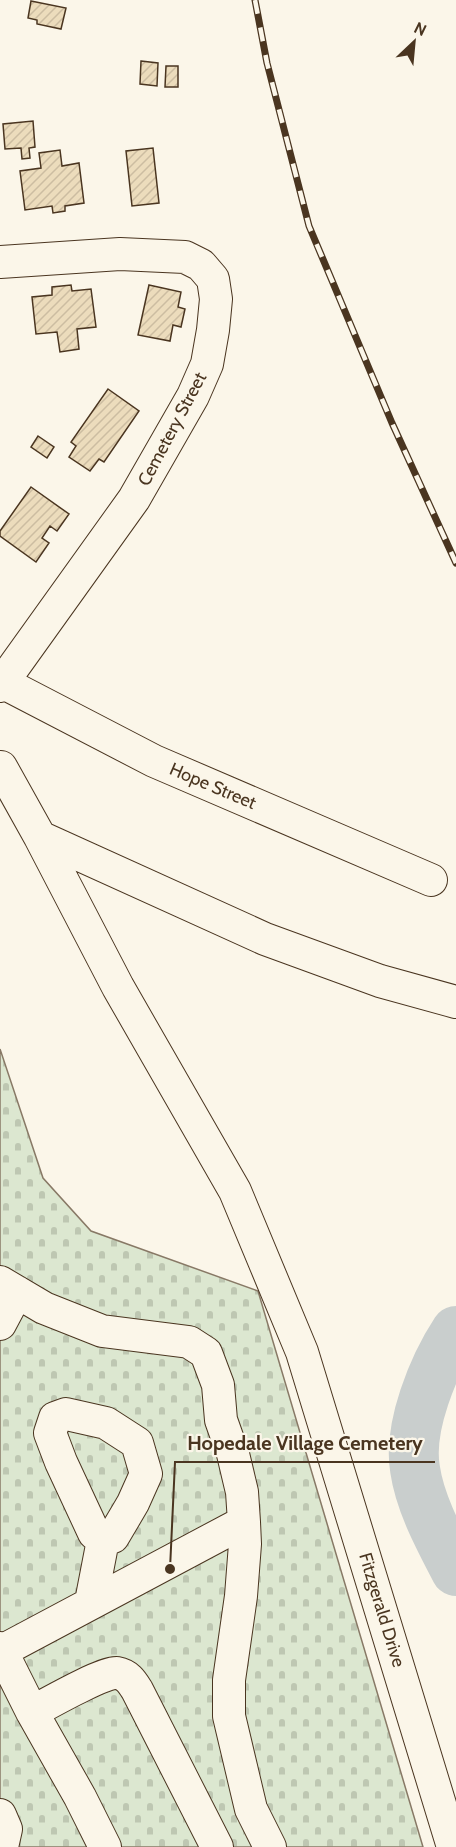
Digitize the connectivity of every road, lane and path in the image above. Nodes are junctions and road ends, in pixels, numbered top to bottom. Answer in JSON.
{"nodes":[{"id":1,"x":0,"y":262,"type":"edge"},
{"id":2,"x":1,"y":683,"type":"edge"},
{"id":3,"x":1,"y":767,"type":"edge"},
{"id":4,"x":40,"y":837,"type":"junction"},
{"id":5,"x":431,"y":880,"type":"dead end"},
{"id":6,"x":456,"y":1002,"type":"edge"},
{"id":7,"x":9,"y":1287,"type":"edge"},
{"id":8,"x":0,"y":1324,"type":"edge"},
{"id":9,"x":244,"y":1521,"type":"junction"},
{"id":10,"x":103,"y":1540,"type":"dead end"},
{"id":11,"x":91,"y":1602,"type":"junction"},
{"id":12,"x":0,"y":1650,"type":"edge"},
{"id":13,"x":32,"y":1712,"type":"junction"},
{"id":14,"x":0,"y":1815,"type":"edge"},
{"id":15,"x":2,"y":1847,"type":"edge"},
{"id":16,"x":105,"y":1847,"type":"edge"},
{"id":17,"x":216,"y":1847,"type":"edge"},
{"id":18,"x":270,"y":1847,"type":"edge"},
{"id":19,"x":453,"y":1847,"type":"edge"}],
"edges":[{"from":1,"to":2,"type":"street","name":"Cemetery Street"},
{"from":2,"to":5,"type":"street","name":"Hope Street"},
{"from":3,"to":4,"type":"street","name":"Fitzgerald Drive"},
{"from":4,"to":6,"type":"street"},
{"from":4,"to":19,"type":"street","name":"Fitzgerald Drive"},
{"from":7,"to":8,"type":"street"},
{"from":7,"to":9,"type":"street"},
{"from":9,"to":11,"type":"street"},
{"from":9,"to":18,"type":"street"},
{"from":10,"to":11,"type":"street"},
{"from":11,"to":12,"type":"street"},
{"from":12,"to":13,"type":"street"},
{"from":13,"to":16,"type":"street"},
{"from":13,"to":17,"type":"street"},
{"from":14,"to":15,"type":"street"}]}
